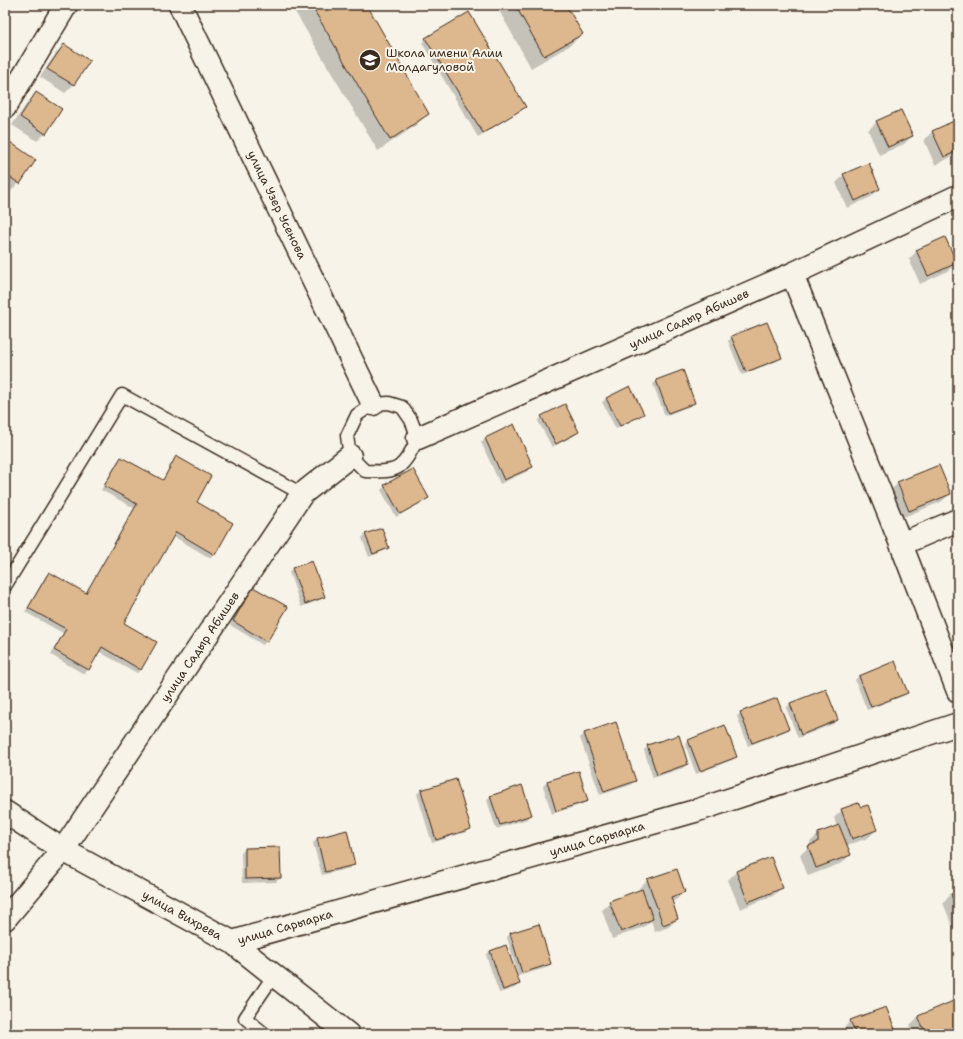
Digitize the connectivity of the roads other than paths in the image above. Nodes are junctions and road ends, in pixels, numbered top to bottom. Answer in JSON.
{"nodes":[{"id":1,"x":66,"y":5,"type":"edge"},
{"id":2,"x":180,"y":5,"type":"edge"},
{"id":3,"x":5,"y":107,"type":"edge"},
{"id":4,"x":958,"y":196,"type":"edge"},
{"id":5,"x":792,"y":274,"type":"junction"},
{"id":6,"x":373,"y":404,"type":"junction"},
{"id":7,"x":418,"y":438,"type":"junction"},
{"id":8,"x":350,"y":456,"type":"junction"},
{"id":9,"x":302,"y":494,"type":"junction"},
{"id":10,"x":958,"y":520,"type":"edge"},
{"id":11,"x":901,"y":544,"type":"junction"},
{"id":12,"x":5,"y":586,"type":"edge"},
{"id":13,"x":958,"y":690,"type":"edge"},
{"id":14,"x":958,"y":724,"type":"edge"},
{"id":15,"x":5,"y":812,"type":"edge"},
{"id":16,"x":64,"y":850,"type":"junction"},
{"id":17,"x":5,"y":919,"type":"edge"},
{"id":18,"x":232,"y":942,"type":"junction"},
{"id":19,"x":274,"y":975,"type":"junction"},
{"id":20,"x":265,"y":1034,"type":"edge"},
{"id":21,"x":348,"y":1034,"type":"edge"}],
"edges":[{"from":1,"to":3,"type":"street"},
{"from":2,"to":6,"type":"street","name":"улица Узер Усенова"},
{"from":4,"to":5,"type":"street","name":"улица Садыр Абишев"},
{"from":5,"to":7,"type":"street","name":"улица Садыр Абишев"},
{"from":5,"to":11,"type":"street"},
{"from":6,"to":7,"type":"lane"},
{"from":6,"to":8,"type":"lane"},
{"from":7,"to":8,"type":"lane"},
{"from":8,"to":9,"type":"street","name":"улица Садыр Абишев"},
{"from":9,"to":12,"type":"lane"},
{"from":9,"to":16,"type":"street","name":"улица Садыр Абишев"},
{"from":10,"to":11,"type":"street"},
{"from":11,"to":13,"type":"street"},
{"from":14,"to":18,"type":"street","name":"улица Сарыарка"},
{"from":15,"to":16,"type":"street","name":"улица Вихрева"},
{"from":16,"to":17,"type":"street","name":"улица Садыр Абишев"},
{"from":16,"to":18,"type":"street","name":"улица Вихрева"},
{"from":18,"to":19,"type":"street","name":"улица Вихрева"},
{"from":19,"to":20,"type":"lane"},
{"from":19,"to":21,"type":"street","name":"улица Вихрева"}]}
